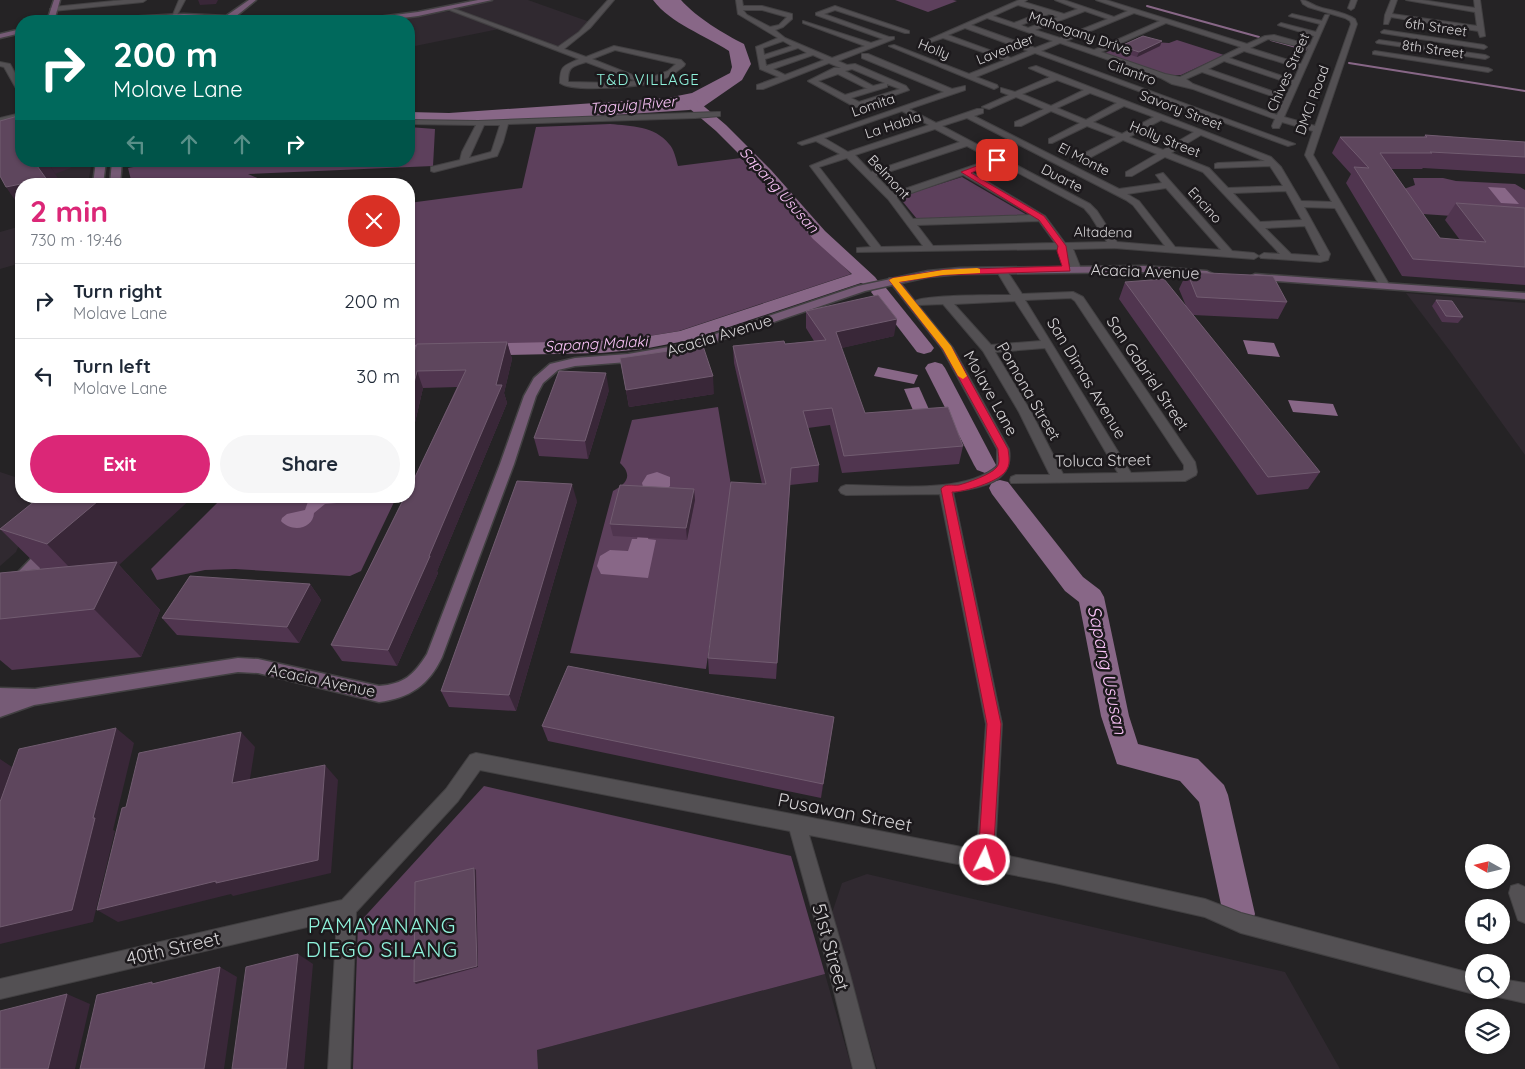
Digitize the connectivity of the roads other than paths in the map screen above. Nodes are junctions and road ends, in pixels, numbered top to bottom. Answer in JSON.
{"nodes":[{"id":1,"x":57,"y":0,"type":"edge"},
{"id":2,"x":143,"y":0,"type":"edge"},
{"id":3,"x":182,"y":0,"type":"edge"},
{"id":4,"x":244,"y":0,"type":"edge"},
{"id":5,"x":253,"y":0,"type":"edge"},
{"id":6,"x":489,"y":0,"type":"edge"},
{"id":7,"x":612,"y":0,"type":"edge"},
{"id":8,"x":738,"y":0,"type":"edge"},
{"id":9,"x":1058,"y":0,"type":"edge"},
{"id":10,"x":1099,"y":0,"type":"edge"},
{"id":11,"x":1304,"y":0,"type":"edge"},
{"id":12,"x":1354,"y":0,"type":"edge"},
{"id":13,"x":1409,"y":0,"type":"edge"},
{"id":14,"x":1475,"y":0,"type":"edge"},
{"id":15,"x":1021,"y":1,"type":"edge"},
{"id":16,"x":1393,"y":3,"type":"edge"},
{"id":17,"x":739,"y":8,"type":"junction"},
{"id":18,"x":1352,"y":8,"type":"dead end"},
{"id":19,"x":1401,"y":8,"type":"dead end"},
{"id":20,"x":53,"y":9,"type":"junction"},
{"id":21,"x":450,"y":9,"type":"junction"},
{"id":22,"x":1084,"y":9,"type":"junction"},
{"id":23,"x":1478,"y":10,"type":"junction"},
{"id":24,"x":1134,"y":11,"type":"junction"},
{"id":25,"x":1048,"y":12,"type":"junction"},
{"id":26,"x":52,"y":15,"type":"edge"},
{"id":27,"x":174,"y":15,"type":"edge"},
{"id":28,"x":228,"y":15,"type":"edge"},
{"id":29,"x":230,"y":15,"type":"edge"},
{"id":30,"x":406,"y":15,"type":"edge"},
{"id":31,"x":1388,"y":15,"type":"junction"},
{"id":32,"x":987,"y":16,"type":"junction"},
{"id":33,"x":1063,"y":16,"type":"junction"},
{"id":34,"x":1292,"y":16,"type":"dead end"},
{"id":35,"x":1470,"y":18,"type":"dead end"},
{"id":36,"x":1115,"y":19,"type":"junction"},
{"id":37,"x":1480,"y":19,"type":"junction"},
{"id":38,"x":805,"y":22,"type":"dead end"},
{"id":39,"x":1166,"y":22,"type":"junction"},
{"id":40,"x":964,"y":25,"type":"junction"},
{"id":41,"x":1015,"y":25,"type":"junction"},
{"id":42,"x":1280,"y":26,"type":"dead end"},
{"id":43,"x":1481,"y":29,"type":"junction"},
{"id":44,"x":768,"y":30,"type":"junction"},
{"id":45,"x":1028,"y":30,"type":"junction"},
{"id":46,"x":15,"y":32,"type":"edge"},
{"id":47,"x":1384,"y":32,"type":"junction"},
{"id":48,"x":942,"y":35,"type":"junction"},
{"id":49,"x":1318,"y":35,"type":"junction"},
{"id":50,"x":0,"y":36,"type":"edge"},
{"id":51,"x":783,"y":39,"type":"junction"},
{"id":52,"x":931,"y":40,"type":"dead end"},
{"id":53,"x":1060,"y":40,"type":"junction"},
{"id":54,"x":1379,"y":42,"type":"junction"},
{"id":55,"x":890,"y":43,"type":"junction"},
{"id":56,"x":798,"y":46,"type":"junction"},
{"id":57,"x":872,"y":46,"type":"junction"},
{"id":58,"x":1484,"y":47,"type":"junction"},
{"id":59,"x":1246,"y":48,"type":"junction"},
{"id":60,"x":1312,"y":48,"type":"junction"},
{"id":61,"x":560,"y":49,"type":"junction"},
{"id":62,"x":1036,"y":50,"type":"junction"},
{"id":63,"x":1095,"y":52,"type":"junction"},
{"id":64,"x":813,"y":53,"type":"junction"},
{"id":65,"x":865,"y":56,"type":"dead end"},
{"id":66,"x":1485,"y":57,"type":"junction"},
{"id":67,"x":762,"y":58,"type":"junction"},
{"id":68,"x":585,"y":59,"type":"junction"},
{"id":69,"x":1225,"y":59,"type":"junction"},
{"id":70,"x":831,"y":60,"type":"junction"},
{"id":71,"x":1011,"y":60,"type":"junction"},
{"id":72,"x":0,"y":64,"type":"edge"},
{"id":73,"x":845,"y":67,"type":"junction"},
{"id":74,"x":1303,"y":67,"type":"junction"},
{"id":75,"x":1033,"y":68,"type":"dead end"},
{"id":76,"x":766,"y":69,"type":"junction"},
{"id":77,"x":836,"y":70,"type":"junction"},
{"id":78,"x":1201,"y":70,"type":"junction"},
{"id":79,"x":1488,"y":70,"type":"junction"},
{"id":80,"x":1164,"y":76,"type":"junction"},
{"id":81,"x":784,"y":77,"type":"junction"},
{"id":82,"x":969,"y":77,"type":"junction"},
{"id":83,"x":1057,"y":77,"type":"junction"},
{"id":84,"x":1491,"y":78,"type":"dead end"},
{"id":85,"x":1181,"y":79,"type":"junction"},
{"id":86,"x":15,"y":80,"type":"edge"},
{"id":87,"x":646,"y":82,"type":"junction"},
{"id":88,"x":1172,"y":83,"type":"junction"},
{"id":89,"x":1295,"y":83,"type":"junction"},
{"id":90,"x":884,"y":85,"type":"dead end"},
{"id":91,"x":869,"y":86,"type":"dead end"},
{"id":92,"x":1191,"y":86,"type":"junction"},
{"id":93,"x":760,"y":87,"type":"dead end"},
{"id":94,"x":994,"y":87,"type":"dead end"},
{"id":95,"x":962,"y":88,"type":"dead end"},
{"id":96,"x":1004,"y":90,"type":"dead end"},
{"id":97,"x":1090,"y":90,"type":"junction"},
{"id":98,"x":952,"y":92,"type":"junction"},
{"id":99,"x":1150,"y":92,"type":"junction"},
{"id":100,"x":1015,"y":94,"type":"junction"},
{"id":101,"x":844,"y":98,"type":"junction"},
{"id":102,"x":1288,"y":99,"type":"junction"},
{"id":103,"x":1123,"y":103,"type":"junction"},
{"id":104,"x":1049,"y":108,"type":"junction"},
{"id":105,"x":904,"y":109,"type":"junction"},
{"id":106,"x":714,"y":115,"type":"dead end"},
{"id":107,"x":967,"y":115,"type":"junction"},
{"id":108,"x":15,"y":117,"type":"edge"},
{"id":109,"x":1161,"y":117,"type":"junction"},
{"id":110,"x":1282,"y":117,"type":"junction"},
{"id":111,"x":15,"y":121,"type":"edge"},
{"id":112,"x":415,"y":122,"type":"edge"},
{"id":113,"x":506,"y":122,"type":"junction"},
{"id":114,"x":1085,"y":122,"type":"junction"},
{"id":115,"x":0,"y":123,"type":"edge"},
{"id":116,"x":481,"y":123,"type":"junction"},
{"id":117,"x":1018,"y":124,"type":"dead end"},
{"id":118,"x":935,"y":126,"type":"junction"},
{"id":119,"x":1318,"y":126,"type":"junction"},
{"id":120,"x":1200,"y":132,"type":"junction"},
{"id":121,"x":489,"y":134,"type":"junction"},
{"id":122,"x":1269,"y":136,"type":"junction"},
{"id":123,"x":1122,"y":137,"type":"junction"},
{"id":124,"x":817,"y":138,"type":"junction"},
{"id":125,"x":1052,"y":140,"type":"dead end"},
{"id":126,"x":966,"y":143,"type":"junction"},
{"id":127,"x":802,"y":144,"type":"dead end"},
{"id":128,"x":1291,"y":144,"type":"dead end"},
{"id":129,"x":1247,"y":150,"type":"junction"},
{"id":130,"x":1164,"y":153,"type":"junction"},
{"id":131,"x":847,"y":155,"type":"junction"},
{"id":132,"x":1088,"y":155,"type":"dead end"},
{"id":133,"x":997,"y":160,"type":"junction"},
{"id":134,"x":464,"y":162,"type":"junction"},
{"id":135,"x":1273,"y":163,"type":"junction"},
{"id":136,"x":1218,"y":166,"type":"junction"},
{"id":137,"x":434,"y":169,"type":"dead end"},
{"id":138,"x":1206,"y":170,"type":"junction"},
{"id":139,"x":965,"y":172,"type":"junction"},
{"id":140,"x":1129,"y":174,"type":"dead end"},
{"id":141,"x":870,"y":175,"type":"junction"},
{"id":142,"x":1160,"y":175,"type":"dead end"},
{"id":143,"x":1168,"y":185,"type":"junction"},
{"id":144,"x":1288,"y":188,"type":"junction"},
{"id":145,"x":1227,"y":191,"type":"junction"},
{"id":146,"x":1120,"y":192,"type":"junction"},
{"id":147,"x":891,"y":198,"type":"junction"},
{"id":148,"x":1302,"y":204,"type":"junction"},
{"id":149,"x":1339,"y":207,"type":"junction"},
{"id":150,"x":1042,"y":218,"type":"junction"},
{"id":151,"x":911,"y":222,"type":"junction"},
{"id":152,"x":1309,"y":223,"type":"junction"},
{"id":153,"x":1258,"y":225,"type":"junction"},
{"id":154,"x":1114,"y":245,"type":"junction"},
{"id":155,"x":1062,"y":246,"type":"junction"},
{"id":156,"x":930,"y":248,"type":"junction"},
{"id":157,"x":878,"y":249,"type":"junction"},
{"id":158,"x":1172,"y":249,"type":"junction"},
{"id":159,"x":860,"y":250,"type":"dead end"},
{"id":160,"x":1229,"y":254,"type":"junction"},
{"id":161,"x":1288,"y":257,"type":"junction"},
{"id":162,"x":1070,"y":264,"type":"junction"},
{"id":163,"x":1008,"y":275,"type":"junction"},
{"id":164,"x":1220,"y":275,"type":"edge"},
{"id":165,"x":1239,"y":276,"type":"edge"},
{"id":166,"x":893,"y":280,"type":"junction"},
{"id":167,"x":1385,"y":286,"type":"junction"},
{"id":168,"x":1019,"y":296,"type":"junction"},
{"id":169,"x":1525,"y":296,"type":"edge"},
{"id":170,"x":945,"y":300,"type":"junction"},
{"id":171,"x":920,"y":302,"type":"dead end"},
{"id":172,"x":1048,"y":344,"type":"junction"},
{"id":173,"x":988,"y":349,"type":"junction"},
{"id":174,"x":1191,"y":472,"type":"joint"},
{"id":175,"x":1127,"y":477,"type":"junction"},
{"id":176,"x":1059,"y":479,"type":"junction"},
{"id":177,"x":1016,"y":480,"type":"dead end"},
{"id":178,"x":946,"y":489,"type":"junction"},
{"id":179,"x":846,"y":490,"type":"dead end"},
{"id":180,"x":0,"y":586,"type":"edge"},
{"id":181,"x":0,"y":600,"type":"edge"},
{"id":182,"x":0,"y":696,"type":"edge"},
{"id":183,"x":35,"y":697,"type":"junction"},
{"id":184,"x":0,"y":709,"type":"edge"},
{"id":185,"x":797,"y":825,"type":"junction"},
{"id":186,"x":985,"y":860,"type":"junction"},
{"id":187,"x":1518,"y":893,"type":"dead end"},
{"id":188,"x":347,"y":908,"type":"junction"},
{"id":189,"x":1525,"y":913,"type":"edge"},
{"id":190,"x":1465,"y":982,"type":"edge"},
{"id":191,"x":0,"y":989,"type":"edge"},
{"id":192,"x":1510,"y":990,"type":"edge"},
{"id":193,"x":1525,"y":993,"type":"edge"},
{"id":194,"x":339,"y":1069,"type":"edge"},
{"id":195,"x":864,"y":1069,"type":"edge"}],
"edges":[{"from":1,"to":20,"type":"street"},
{"from":2,"to":20,"type":"street"},
{"from":3,"to":27,"type":"street"},
{"from":4,"to":28,"type":"street"},
{"from":5,"to":29,"type":"street"},
{"from":6,"to":21,"type":"street"},
{"from":7,"to":61,"type":"street"},
{"from":8,"to":17,"type":"street"},
{"from":9,"to":22,"type":"street"},
{"from":10,"to":24,"type":"street"},
{"from":11,"to":119,"type":"street","name":"DMCI Road"},
{"from":12,"to":18,"type":"street"},
{"from":13,"to":23,"type":"street"},
{"from":14,"to":23,"type":"street"},
{"from":15,"to":25,"type":"street"},
{"from":15,"to":32,"type":"street"},
{"from":16,"to":19,"type":"street"},
{"from":16,"to":31,"type":"street"},
{"from":17,"to":44,"type":"street"},
{"from":17,"to":44,"type":"street"},
{"from":20,"to":26,"type":"street"},
{"from":21,"to":30,"type":"street"},
{"from":21,"to":61,"type":"street"},
{"from":22,"to":33,"type":"street"},
{"from":22,"to":36,"type":"street"},
{"from":23,"to":37,"type":"street"},
{"from":24,"to":36,"type":"street","name":"Lavender"},
{"from":24,"to":39,"type":"street"},
{"from":25,"to":33,"type":"street"},
{"from":25,"to":41,"type":"street"},
{"from":31,"to":43,"type":"street"},
{"from":31,"to":47,"type":"street"},
{"from":32,"to":40,"type":"street"},
{"from":32,"to":41,"type":"street","name":"Mahogany Drive"},
{"from":33,"to":45,"type":"street"},
{"from":34,"to":49,"type":"street","name":"Chives Street"},
{"from":35,"to":37,"type":"street"},
{"from":36,"to":53,"type":"street","name":"Lavender"},
{"from":37,"to":43,"type":"street"},
{"from":38,"to":57,"type":"street"},
{"from":39,"to":59,"type":"street"},
{"from":39,"to":63,"type":"street"},
{"from":40,"to":48,"type":"street"},
{"from":40,"to":62,"type":"street","name":"Cilantro"},
{"from":41,"to":45,"type":"street","name":"Mahogany Drive"},
{"from":42,"to":49,"type":"street"},
{"from":43,"to":58,"type":"street"},
{"from":44,"to":51,"type":"street"},
{"from":45,"to":53,"type":"street","name":"Mahogany Drive"},
{"from":46,"to":50,"type":"street"},
{"from":47,"to":54,"type":"street"},
{"from":47,"to":58,"type":"street","name":"6th Street"},
{"from":48,"to":52,"type":"street"},
{"from":48,"to":71,"type":"street"},
{"from":49,"to":60,"type":"street","name":"Chives Street"},
{"from":51,"to":56,"type":"street"},
{"from":51,"to":67,"type":"street"},
{"from":53,"to":62,"type":"street","name":"Lavender"},
{"from":53,"to":63,"type":"street","name":"Mahogany Drive"},
{"from":54,"to":66,"type":"street"},
{"from":54,"to":79,"type":"street","name":"8th Street"},
{"from":55,"to":55,"type":"street","name":"Holly"},
{"from":55,"to":57,"type":"street"},
{"from":55,"to":82,"type":"street","name":"Holly"},
{"from":56,"to":64,"type":"street"},
{"from":56,"to":67,"type":"street"},
{"from":57,"to":70,"type":"street"},
{"from":58,"to":66,"type":"street"},
{"from":59,"to":60,"type":"street"},
{"from":59,"to":69,"type":"street"},
{"from":59,"to":74,"type":"street"},
{"from":60,"to":74,"type":"street","name":"Chives Street"},
{"from":61,"to":68,"type":"street"},
{"from":62,"to":71,"type":"street","name":"Lavender"},
{"from":62,"to":99,"type":"street","name":"Cilantro"},
{"from":63,"to":80,"type":"street","name":"Mahogany Drive"},
{"from":64,"to":70,"type":"street"},
{"from":64,"to":76,"type":"street"},
{"from":65,"to":98,"type":"street"},
{"from":66,"to":79,"type":"street"},
{"from":67,"to":76,"type":"street"},
{"from":68,"to":87,"type":"street"},
{"from":68,"to":87,"type":"street"},
{"from":68,"to":87,"type":"street"},
{"from":69,"to":78,"type":"street"},
{"from":69,"to":89,"type":"street"},
{"from":70,"to":73,"type":"street"},
{"from":70,"to":81,"type":"street"},
{"from":71,"to":82,"type":"street","name":"Lavender"},
{"from":72,"to":86,"type":"street"},
{"from":73,"to":77,"type":"street"},
{"from":73,"to":101,"type":"street"},
{"from":74,"to":89,"type":"street","name":"Chives Street"},
{"from":75,"to":83,"type":"street","name":"Savory Street"},
{"from":76,"to":81,"type":"street"},
{"from":77,"to":91,"type":"street"},
{"from":77,"to":101,"type":"street"},
{"from":78,"to":85,"type":"street"},
{"from":78,"to":102,"type":"street"},
{"from":79,"to":84,"type":"street"},
{"from":80,"to":85,"type":"street"},
{"from":80,"to":88,"type":"street"},
{"from":81,"to":93,"type":"street"},
{"from":82,"to":94,"type":"street","name":"Holly"},
{"from":83,"to":97,"type":"street","name":"Savory Street"},
{"from":83,"to":100,"type":"street","name":"La Habla"},
{"from":85,"to":92,"type":"street"},
{"from":88,"to":92,"type":"street"},
{"from":88,"to":99,"type":"street"},
{"from":89,"to":102,"type":"street","name":"Chives Street"},
{"from":90,"to":101,"type":"street"},
{"from":92,"to":110,"type":"street"},
{"from":95,"to":98,"type":"street","name":"Lomita"},
{"from":96,"to":100,"type":"street","name":"Holly Street"},
{"from":97,"to":103,"type":"street","name":"Savory Street"},
{"from":97,"to":104,"type":"street"},
{"from":98,"to":105,"type":"street","name":"Lomita"},
{"from":99,"to":122,"type":"street","name":"Cilantro"},
{"from":100,"to":104,"type":"street","name":"Holly Street"},
{"from":100,"to":107,"type":"street","name":"La Habla"},
{"from":102,"to":110,"type":"street","name":"Chives Street"},
{"from":103,"to":109,"type":"street","name":"Savory Street"},
{"from":103,"to":114,"type":"street"},
{"from":104,"to":114,"type":"street","name":"Holly Street"},
{"from":104,"to":117,"type":"street"},
{"from":105,"to":118,"type":"street","name":"Duarte"},
{"from":105,"to":124,"type":"street","name":"Lomita"},
{"from":106,"to":113,"type":"street"},
{"from":107,"to":118,"type":"street","name":"La Habla"},
{"from":107,"to":146,"type":"street","name":"El Monte"},
{"from":108,"to":115,"type":"street"},
{"from":109,"to":120,"type":"street","name":"Savory Street"},
{"from":109,"to":123,"type":"street"},
{"from":110,"to":119,"type":"street"},
{"from":110,"to":122,"type":"street","name":"Chives Street"},
{"from":111,"to":115,"type":"street"},
{"from":112,"to":116,"type":"street"},
{"from":113,"to":116,"type":"street"},
{"from":113,"to":121,"type":"street"},
{"from":114,"to":123,"type":"street","name":"Holly Street"},
{"from":114,"to":125,"type":"street"},
{"from":116,"to":121,"type":"street"},
{"from":118,"to":126,"type":"street","name":"Duarte"},
{"from":118,"to":131,"type":"street","name":"La Habla"},
{"from":119,"to":149,"type":"street","name":"DMCI Road"},
{"from":120,"to":129,"type":"street","name":"Savory Street"},
{"from":120,"to":130,"type":"street"},
{"from":121,"to":134,"type":"street"},
{"from":121,"to":134,"type":"street"},
{"from":122,"to":128,"type":"street","name":"Cilantro"},
{"from":123,"to":130,"type":"street","name":"Holly Street"},
{"from":123,"to":132,"type":"street"},
{"from":124,"to":127,"type":"street","name":"Lomita"},
{"from":124,"to":131,"type":"street","name":"Belmont"},
{"from":126,"to":133,"type":"street","name":"Duarte"},
{"from":126,"to":141,"type":"street"},
{"from":129,"to":135,"type":"street","name":"Savory Street"},
{"from":129,"to":136,"type":"street"},
{"from":130,"to":138,"type":"street","name":"Holly Street"},
{"from":130,"to":140,"type":"street"},
{"from":131,"to":141,"type":"street","name":"Belmont"},
{"from":131,"to":157,"type":"street","name":"La Habla"},
{"from":133,"to":139,"type":"street"},
{"from":133,"to":154,"type":"street","name":"Duarte"},
{"from":134,"to":137,"type":"street"},
{"from":135,"to":136,"type":"street"},
{"from":135,"to":144,"type":"street"},
{"from":136,"to":138,"type":"street"},
{"from":138,"to":145,"type":"street","name":"Holly Street"},
{"from":139,"to":147,"type":"street"},
{"from":139,"to":150,"type":"street"},
{"from":141,"to":147,"type":"street","name":"Belmont"},
{"from":142,"to":143,"type":"street","name":"Encino"},
{"from":143,"to":146,"type":"street"},
{"from":143,"to":160,"type":"street","name":"Encino"},
{"from":144,"to":145,"type":"street"},
{"from":144,"to":148,"type":"street"},
{"from":145,"to":153,"type":"street","name":"Holly Street"},
{"from":146,"to":158,"type":"street","name":"El Monte"},
{"from":147,"to":151,"type":"street","name":"Belmont"},
{"from":148,"to":149,"type":"street"},
{"from":148,"to":152,"type":"street"},
{"from":149,"to":167,"type":"street","name":"DMCI Road"},
{"from":150,"to":151,"type":"street"},
{"from":150,"to":155,"type":"street"},
{"from":151,"to":156,"type":"street","name":"Belmont"},
{"from":152,"to":153,"type":"street"},
{"from":152,"to":161,"type":"street","name":"Altadena"},
{"from":153,"to":161,"type":"street","name":"Holly Street"},
{"from":154,"to":155,"type":"street","name":"Altadena"},
{"from":154,"to":158,"type":"street","name":"Altadena"},
{"from":155,"to":156,"type":"street","name":"Altadena"},
{"from":155,"to":162,"type":"street"},
{"from":156,"to":157,"type":"street","name":"Altadena"},
{"from":157,"to":159,"type":"street","name":"Altadena"},
{"from":158,"to":160,"type":"street","name":"Altadena"},
{"from":160,"to":161,"type":"street","name":"Altadena"},
{"from":162,"to":163,"type":"street","name":"Acacia Avenue"},
{"from":162,"to":164,"type":"street","name":"Acacia Avenue"},
{"from":163,"to":166,"type":"street","name":"Acacia Avenue"},
{"from":163,"to":168,"type":"street","name":"San Dimas Avenue"},
{"from":165,"to":167,"type":"street"},
{"from":166,"to":178,"type":"street","name":"Molave Lane"},
{"from":166,"to":183,"type":"street","name":"Acacia Avenue"},
{"from":167,"to":169,"type":"street"},
{"from":168,"to":170,"type":"street"},
{"from":168,"to":172,"type":"street","name":"San Dimas Avenue"},
{"from":168,"to":174,"type":"street","name":"San Gabriel Street"},
{"from":170,"to":171,"type":"street"},
{"from":170,"to":173,"type":"street","name":"Pomona Street"},
{"from":172,"to":173,"type":"street"},
{"from":172,"to":175,"type":"street","name":"San Dimas Avenue"},
{"from":173,"to":176,"type":"street","name":"Pomona Street"},
{"from":174,"to":175,"type":"street","name":"Toluca Street"},
{"from":175,"to":176,"type":"street","name":"Toluca Street"},
{"from":176,"to":177,"type":"street","name":"Toluca Street"},
{"from":178,"to":179,"type":"street","name":"Molave Lane"},
{"from":178,"to":186,"type":"street"},
{"from":180,"to":181,"type":"street"},
{"from":182,"to":183,"type":"street","name":"Acacia Avenue"},
{"from":183,"to":184,"type":"street","name":"Acacia Avenue"},
{"from":185,"to":186,"type":"street","name":"Pusawan Street"},
{"from":185,"to":188,"type":"street","name":"Pusawan Street"},
{"from":185,"to":195,"type":"street","name":"51st Street"},
{"from":186,"to":190,"type":"street","name":"Pusawan Street"},
{"from":187,"to":189,"type":"street"},
{"from":188,"to":191,"type":"street","name":"40th Street"},
{"from":188,"to":194,"type":"street"},
{"from":192,"to":193,"type":"street"}]}
